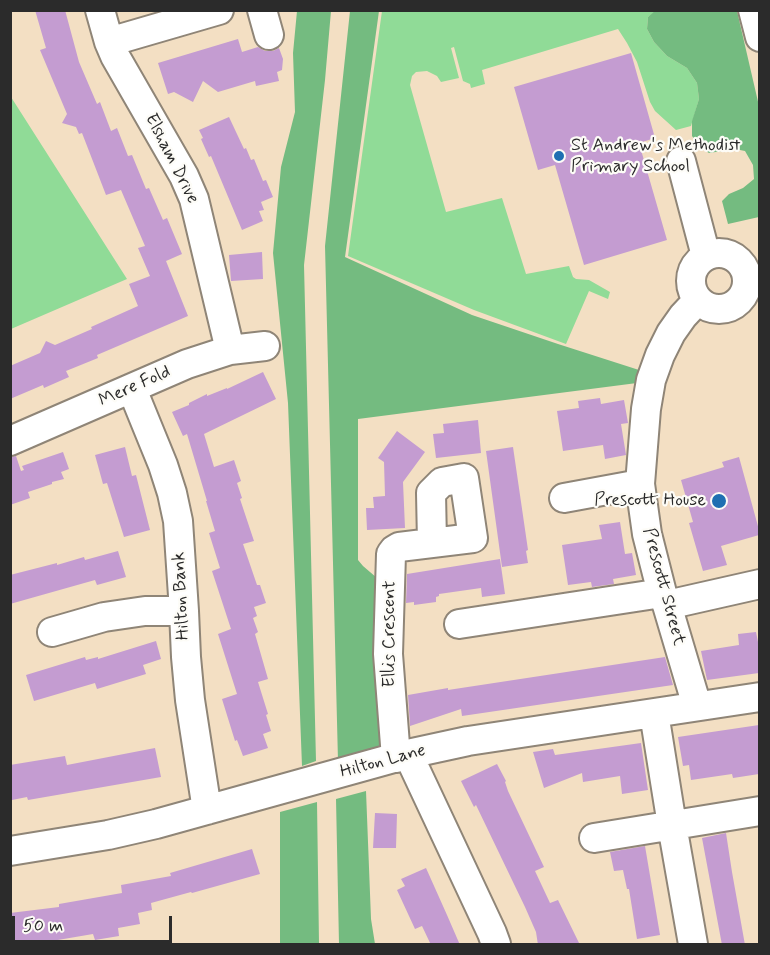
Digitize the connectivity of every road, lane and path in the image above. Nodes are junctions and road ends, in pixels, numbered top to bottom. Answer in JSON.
{"nodes":[{"id":1,"x":100,"y":10,"type":"edge"},
{"id":2,"x":219,"y":10,"type":"edge"},
{"id":3,"x":753,"y":10,"type":"edge"},
{"id":4,"x":759,"y":37,"type":"edge"},
{"id":5,"x":109,"y":42,"type":"junction"},
{"id":6,"x":681,"y":161,"type":"dead end"},
{"id":7,"x":706,"y":256,"type":"junction"},
{"id":8,"x":698,"y":300,"type":"junction"},
{"id":9,"x":265,"y":346,"type":"dead end"},
{"id":10,"x":230,"y":350,"type":"junction"},
{"id":11,"x":132,"y":389,"type":"junction"},
{"id":12,"x":10,"y":441,"type":"edge"},
{"id":13,"x":640,"y":484,"type":"junction"},
{"id":14,"x":564,"y":498,"type":"dead end"},
{"id":15,"x":432,"y":543,"type":"dead end"},
{"id":16,"x":759,"y":584,"type":"edge"},
{"id":17,"x":665,"y":599,"type":"junction"},
{"id":18,"x":184,"y":611,"type":"junction"},
{"id":19,"x":459,"y":624,"type":"dead end"},
{"id":20,"x":52,"y":632,"type":"dead end"},
{"id":21,"x":759,"y":697,"type":"edge"},
{"id":22,"x":697,"y":706,"type":"junction"},
{"id":23,"x":654,"y":713,"type":"junction"},
{"id":24,"x":393,"y":759,"type":"junction"},
{"id":25,"x":207,"y":810,"type":"junction"},
{"id":26,"x":759,"y":811,"type":"edge"},
{"id":27,"x":672,"y":825,"type":"junction"},
{"id":28,"x":594,"y":838,"type":"dead end"},
{"id":29,"x":10,"y":851,"type":"edge"},
{"id":30,"x":496,"y":945,"type":"edge"},
{"id":31,"x":693,"y":945,"type":"edge"}],
"edges":[{"from":1,"to":5,"type":"street","name":"Elsham Drive"},
{"from":2,"to":5,"type":"street"},
{"from":3,"to":4,"type":"street"},
{"from":5,"to":10,"type":"street","name":"Elsham Drive"},
{"from":6,"to":7,"type":"street"},
{"from":7,"to":8,"type":"street"},
{"from":7,"to":8,"type":"street"},
{"from":8,"to":13,"type":"street","name":"Prescott Street"},
{"from":9,"to":10,"type":"street","name":"Mere Fold"},
{"from":10,"to":11,"type":"street","name":"Mere Fold"},
{"from":11,"to":12,"type":"street","name":"Mere Fold"},
{"from":11,"to":18,"type":"street","name":"Hilton Bank"},
{"from":13,"to":14,"type":"street"},
{"from":13,"to":17,"type":"street","name":"Prescott Street"},
{"from":15,"to":24,"type":"street","name":"Ellis Crescent"},
{"from":16,"to":17,"type":"street"},
{"from":17,"to":19,"type":"street"},
{"from":17,"to":22,"type":"street","name":"Prescott Street"},
{"from":18,"to":20,"type":"street"},
{"from":18,"to":25,"type":"street","name":"Hilton Bank"},
{"from":21,"to":22,"type":"street","name":"Hilton Lane"},
{"from":22,"to":23,"type":"street","name":"Hilton Lane"},
{"from":23,"to":24,"type":"street","name":"Hilton Lane"},
{"from":23,"to":27,"type":"street"},
{"from":24,"to":25,"type":"street","name":"Hilton Lane"},
{"from":24,"to":30,"type":"street"},
{"from":25,"to":29,"type":"street","name":"Hilton Lane"},
{"from":26,"to":27,"type":"street"},
{"from":27,"to":28,"type":"street"},
{"from":27,"to":31,"type":"street"}]}
